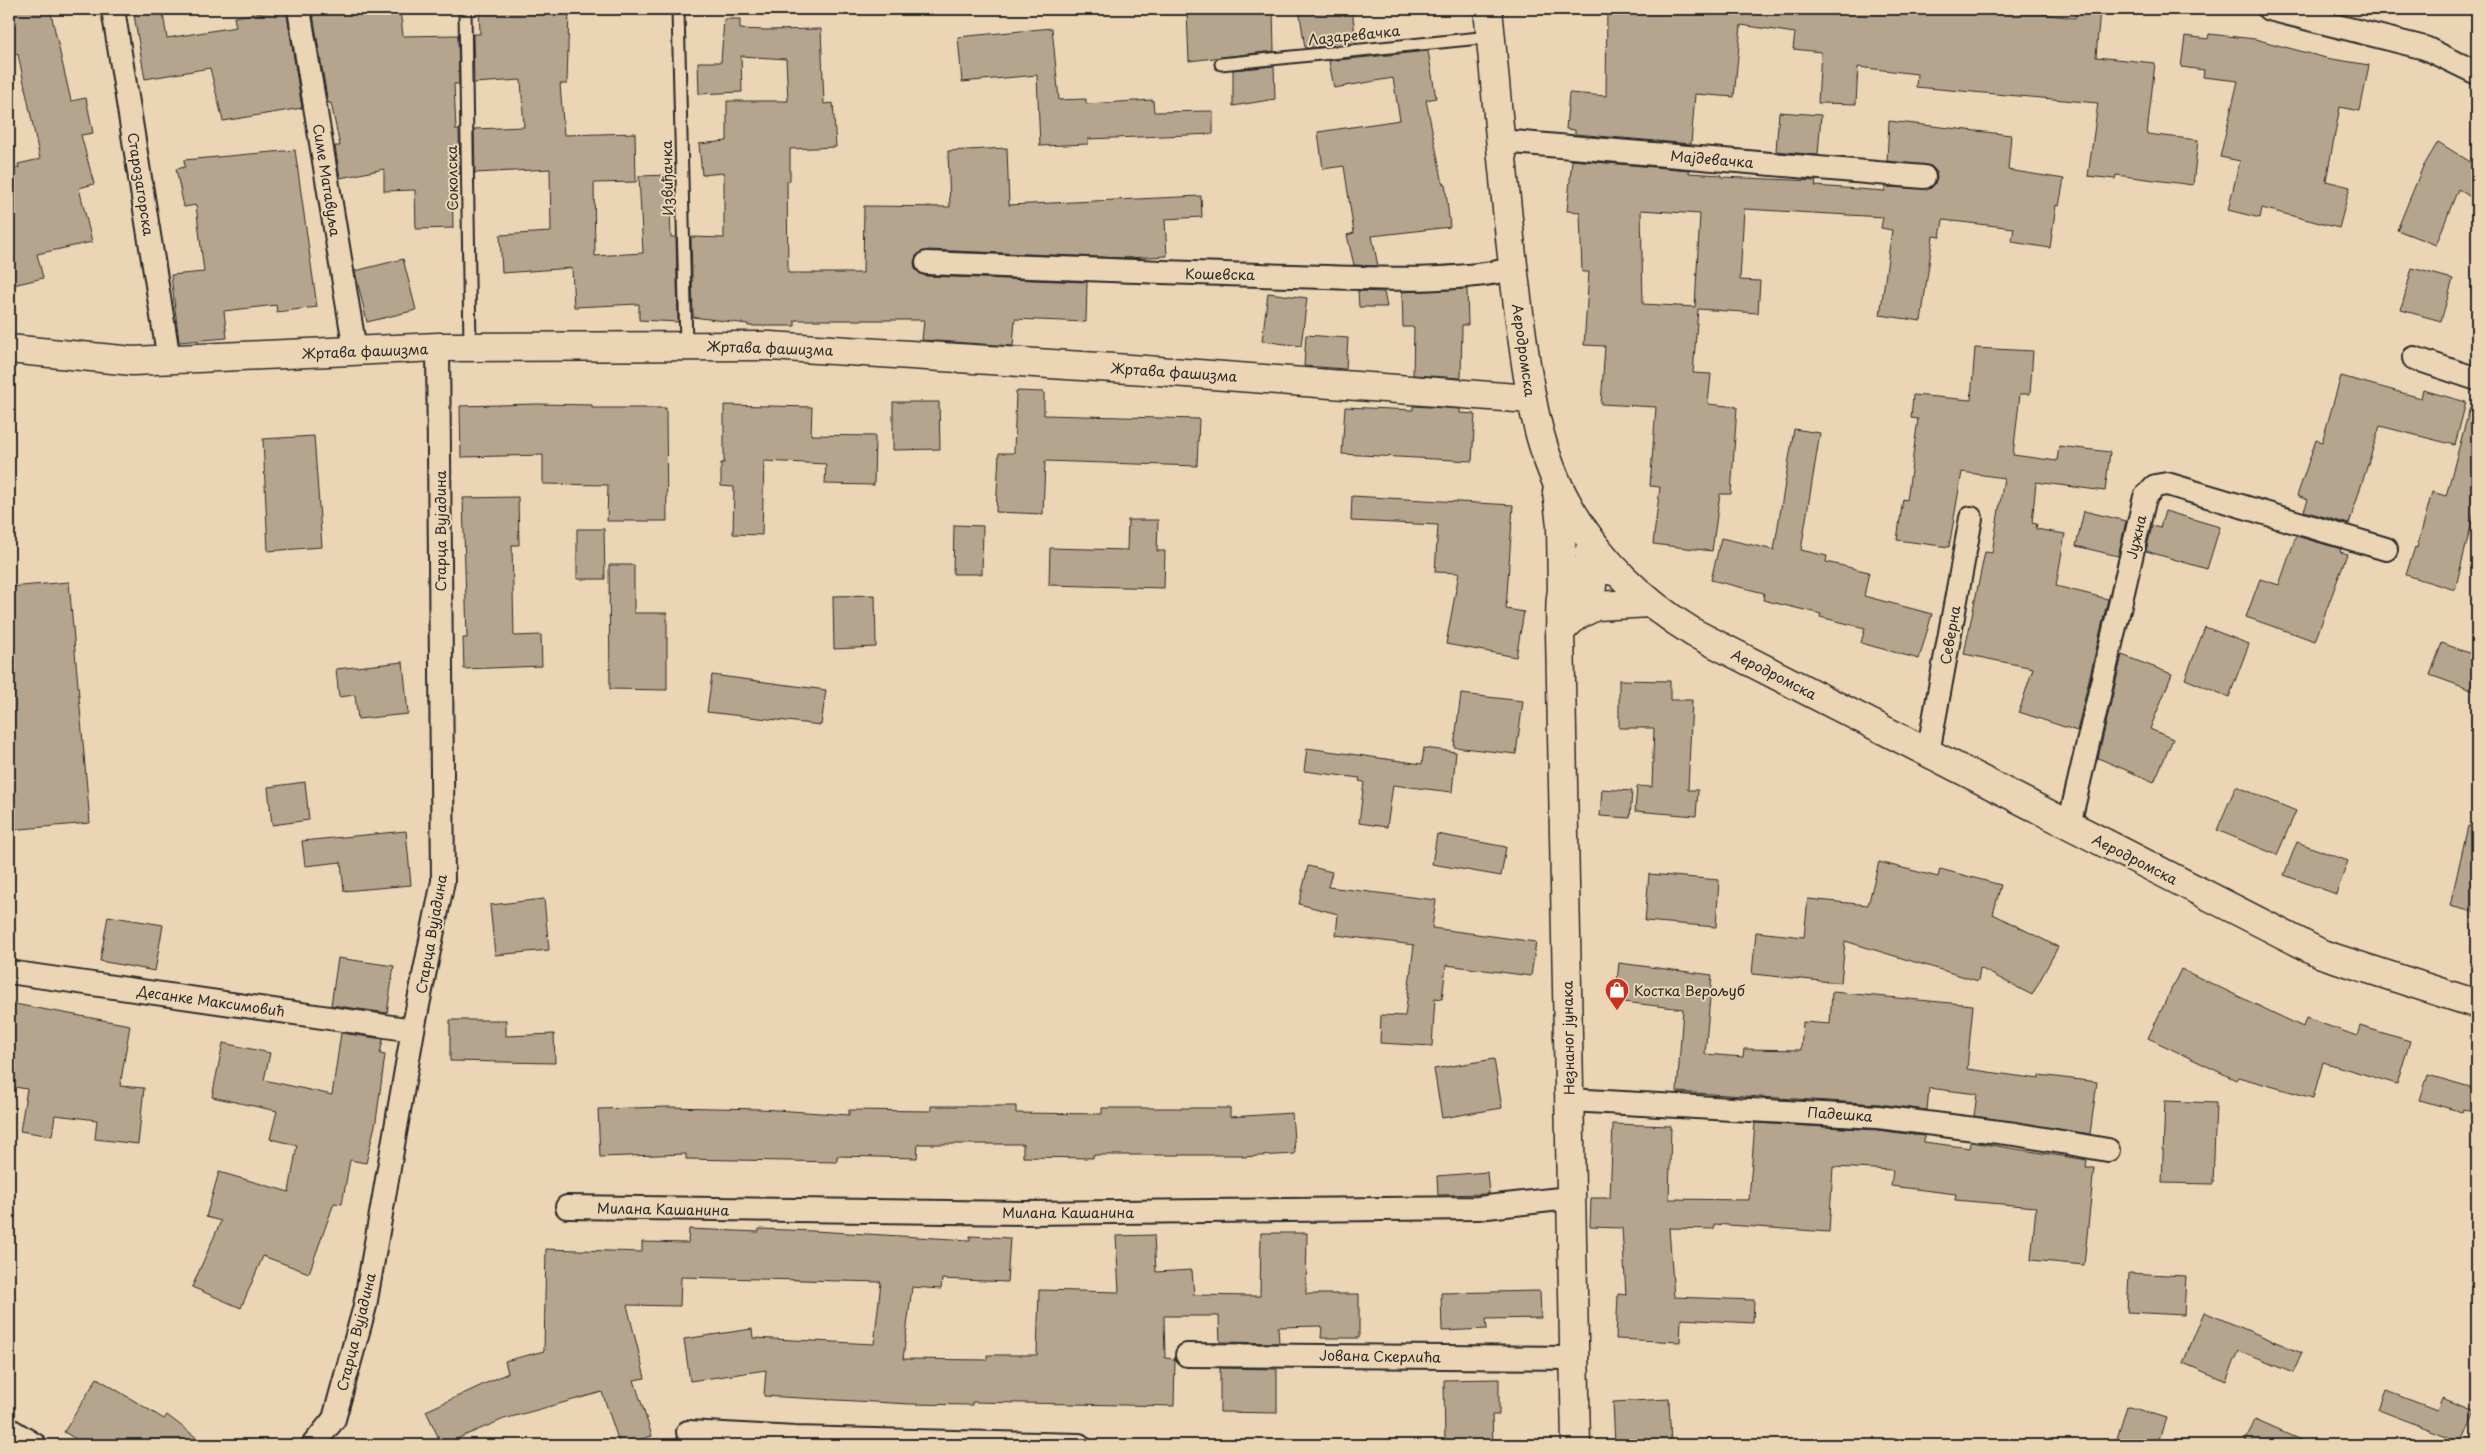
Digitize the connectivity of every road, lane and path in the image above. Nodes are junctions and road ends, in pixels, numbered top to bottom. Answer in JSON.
{"nodes":[{"id":1,"x":112,"y":9,"type":"edge"},
{"id":2,"x":299,"y":9,"type":"edge"},
{"id":3,"x":464,"y":9,"type":"edge"},
{"id":4,"x":678,"y":9,"type":"edge"},
{"id":5,"x":1488,"y":9,"type":"edge"},
{"id":6,"x":2269,"y":9,"type":"edge"},
{"id":7,"x":1490,"y":36,"type":"junction"},
{"id":8,"x":1221,"y":64,"type":"dead end"},
{"id":9,"x":2477,"y":73,"type":"edge"},
{"id":10,"x":1501,"y":141,"type":"junction"},
{"id":11,"x":1924,"y":177,"type":"dead end"},
{"id":12,"x":927,"y":263,"type":"dead end"},
{"id":13,"x":1513,"y":269,"type":"junction"},
{"id":14,"x":686,"y":346,"type":"junction"},
{"id":15,"x":438,"y":347,"type":"junction"},
{"id":16,"x":9,"y":348,"type":"edge"},
{"id":17,"x":470,"y":348,"type":"junction"},
{"id":18,"x":355,"y":350,"type":"junction"},
{"id":19,"x":2414,"y":358,"type":"dead end"},
{"id":20,"x":169,"y":360,"type":"junction"},
{"id":21,"x":2477,"y":379,"type":"edge"},
{"id":22,"x":1530,"y":399,"type":"junction"},
{"id":23,"x":1554,"y":471,"type":"junction"},
{"id":24,"x":1971,"y":518,"type":"dead end"},
{"id":25,"x":2386,"y":549,"type":"dead end"},
{"id":26,"x":1605,"y":571,"type":"junction"},
{"id":27,"x":1562,"y":593,"type":"junction"},
{"id":28,"x":1650,"y":603,"type":"junction"},
{"id":29,"x":1569,"y":623,"type":"junction"},
{"id":30,"x":1928,"y":753,"type":"junction"},
{"id":31,"x":2070,"y":825,"type":"junction"},
{"id":32,"x":9,"y":972,"type":"edge"},
{"id":33,"x":2477,"y":1004,"type":"edge"},
{"id":34,"x":413,"y":1030,"type":"junction"},
{"id":35,"x":1569,"y":1100,"type":"junction"},
{"id":36,"x":2108,"y":1150,"type":"dead end"},
{"id":37,"x":1569,"y":1198,"type":"junction"},
{"id":38,"x":567,"y":1207,"type":"dead end"},
{"id":39,"x":1187,"y":1355,"type":"dead end"},
{"id":40,"x":1574,"y":1358,"type":"junction"},
{"id":41,"x":9,"y":1429,"type":"edge"},
{"id":42,"x":688,"y":1432,"type":"dead end"},
{"id":43,"x":796,"y":1442,"type":"edge"},
{"id":44,"x":35,"y":1445,"type":"edge"},
{"id":45,"x":313,"y":1445,"type":"edge"},
{"id":46,"x":1079,"y":1445,"type":"edge"},
{"id":47,"x":1576,"y":1445,"type":"edge"}],
"edges":[{"from":1,"to":20,"type":"street","name":"Старозагорска"},
{"from":2,"to":18,"type":"street","name":"Симе Матавуља"},
{"from":3,"to":17,"type":"lane","name":"Соколска"},
{"from":4,"to":14,"type":"lane","name":"Извиђачка"},
{"from":5,"to":7,"type":"street","name":"Аеродромска"},
{"from":6,"to":9,"type":"street"},
{"from":7,"to":8,"type":"lane","name":"Лазаревачка"},
{"from":7,"to":10,"type":"street","name":"Аеродромска"},
{"from":10,"to":11,"type":"street","name":"Мајдевачка"},
{"from":10,"to":13,"type":"street","name":"Аеродромска"},
{"from":12,"to":13,"type":"street","name":"Кошевска"},
{"from":13,"to":22,"type":"street","name":"Аеродромска"},
{"from":14,"to":17,"type":"street","name":"Жртава фашизма"},
{"from":14,"to":22,"type":"street","name":"Жртава фашизма"},
{"from":15,"to":17,"type":"street","name":"Жртава фашизма"},
{"from":15,"to":18,"type":"street","name":"Жртава фашизма"},
{"from":15,"to":34,"type":"street","name":"Старца Вујадина"},
{"from":16,"to":20,"type":"street","name":"Жртава фашизма"},
{"from":18,"to":20,"type":"street","name":"Жртава фашизма"},
{"from":19,"to":21,"type":"street"},
{"from":22,"to":23,"type":"street","name":"Аеродромска"},
{"from":23,"to":26,"type":"street","name":"Аеродромска"},
{"from":23,"to":27,"type":"street","name":"Незнаног јунака"},
{"from":24,"to":30,"type":"street","name":"Северна"},
{"from":25,"to":31,"type":"street","name":"Јужна"},
{"from":26,"to":27,"type":"street"},
{"from":26,"to":28,"type":"street","name":"Аеродромска"},
{"from":26,"to":29,"type":"street","name":"Аеродромска"},
{"from":27,"to":29,"type":"street","name":"Незнаног јунака"},
{"from":28,"to":29,"type":"street"},
{"from":28,"to":30,"type":"street","name":"Аеродромска"},
{"from":29,"to":35,"type":"street","name":"Незнаног јунака"},
{"from":30,"to":31,"type":"street","name":"Аеродромска"},
{"from":31,"to":33,"type":"street","name":"Аеродромска"},
{"from":32,"to":34,"type":"street","name":"Десанке Максимовић"},
{"from":34,"to":45,"type":"street","name":"Старца Вујадина"},
{"from":35,"to":36,"type":"street","name":"Падешка"},
{"from":35,"to":37,"type":"street","name":"Незнаног јунака"},
{"from":37,"to":38,"type":"street","name":"Милана Кашанина"},
{"from":37,"to":40,"type":"street","name":"Незнаног јунака"},
{"from":39,"to":40,"type":"street","name":"Јована Скерлића"},
{"from":40,"to":47,"type":"street","name":"Незнаног јунака"},
{"from":41,"to":44,"type":"street"},
{"from":42,"to":43,"type":"street"},
{"from":43,"to":46,"type":"street"}]}
